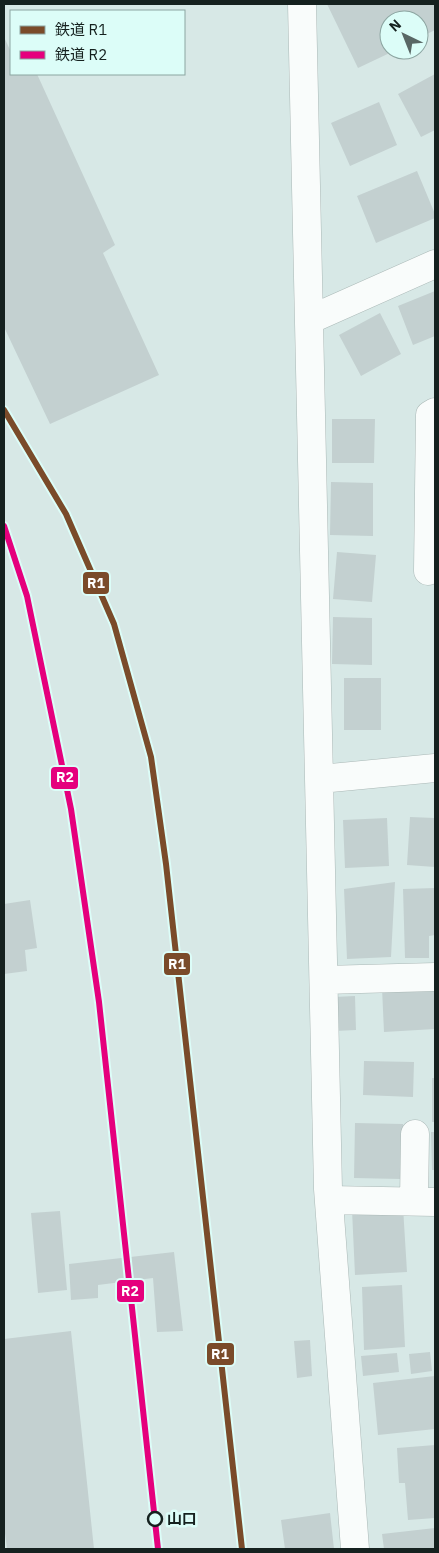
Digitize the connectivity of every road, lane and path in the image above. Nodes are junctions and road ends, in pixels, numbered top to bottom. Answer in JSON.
{"nodes":[{"id":1,"x":302,"y":4,"type":"edge"},
{"id":2,"x":435,"y":264,"type":"edge"},
{"id":3,"x":309,"y":320,"type":"junction"},
{"id":4,"x":435,"y":412,"type":"edge"},
{"id":5,"x":428,"y":571,"type":"dead end"},
{"id":6,"x":435,"y":768,"type":"edge"},
{"id":7,"x":320,"y":778,"type":"junction"},
{"id":8,"x":435,"y":976,"type":"edge"},
{"id":9,"x":324,"y":980,"type":"junction"},
{"id":10,"x":415,"y":1134,"type":"dead end"},
{"id":11,"x":329,"y":1200,"type":"junction"},
{"id":12,"x":425,"y":1202,"type":"edge"},
{"id":13,"x":355,"y":1549,"type":"edge"}],
"edges":[{"from":1,"to":3,"type":"street"},
{"from":2,"to":3,"type":"street"},
{"from":3,"to":7,"type":"street"},
{"from":4,"to":5,"type":"street"},
{"from":6,"to":7,"type":"street"},
{"from":7,"to":9,"type":"street"},
{"from":8,"to":9,"type":"street"},
{"from":9,"to":11,"type":"street"},
{"from":10,"to":12,"type":"street"},
{"from":11,"to":12,"type":"street"},
{"from":11,"to":13,"type":"street"}]}
